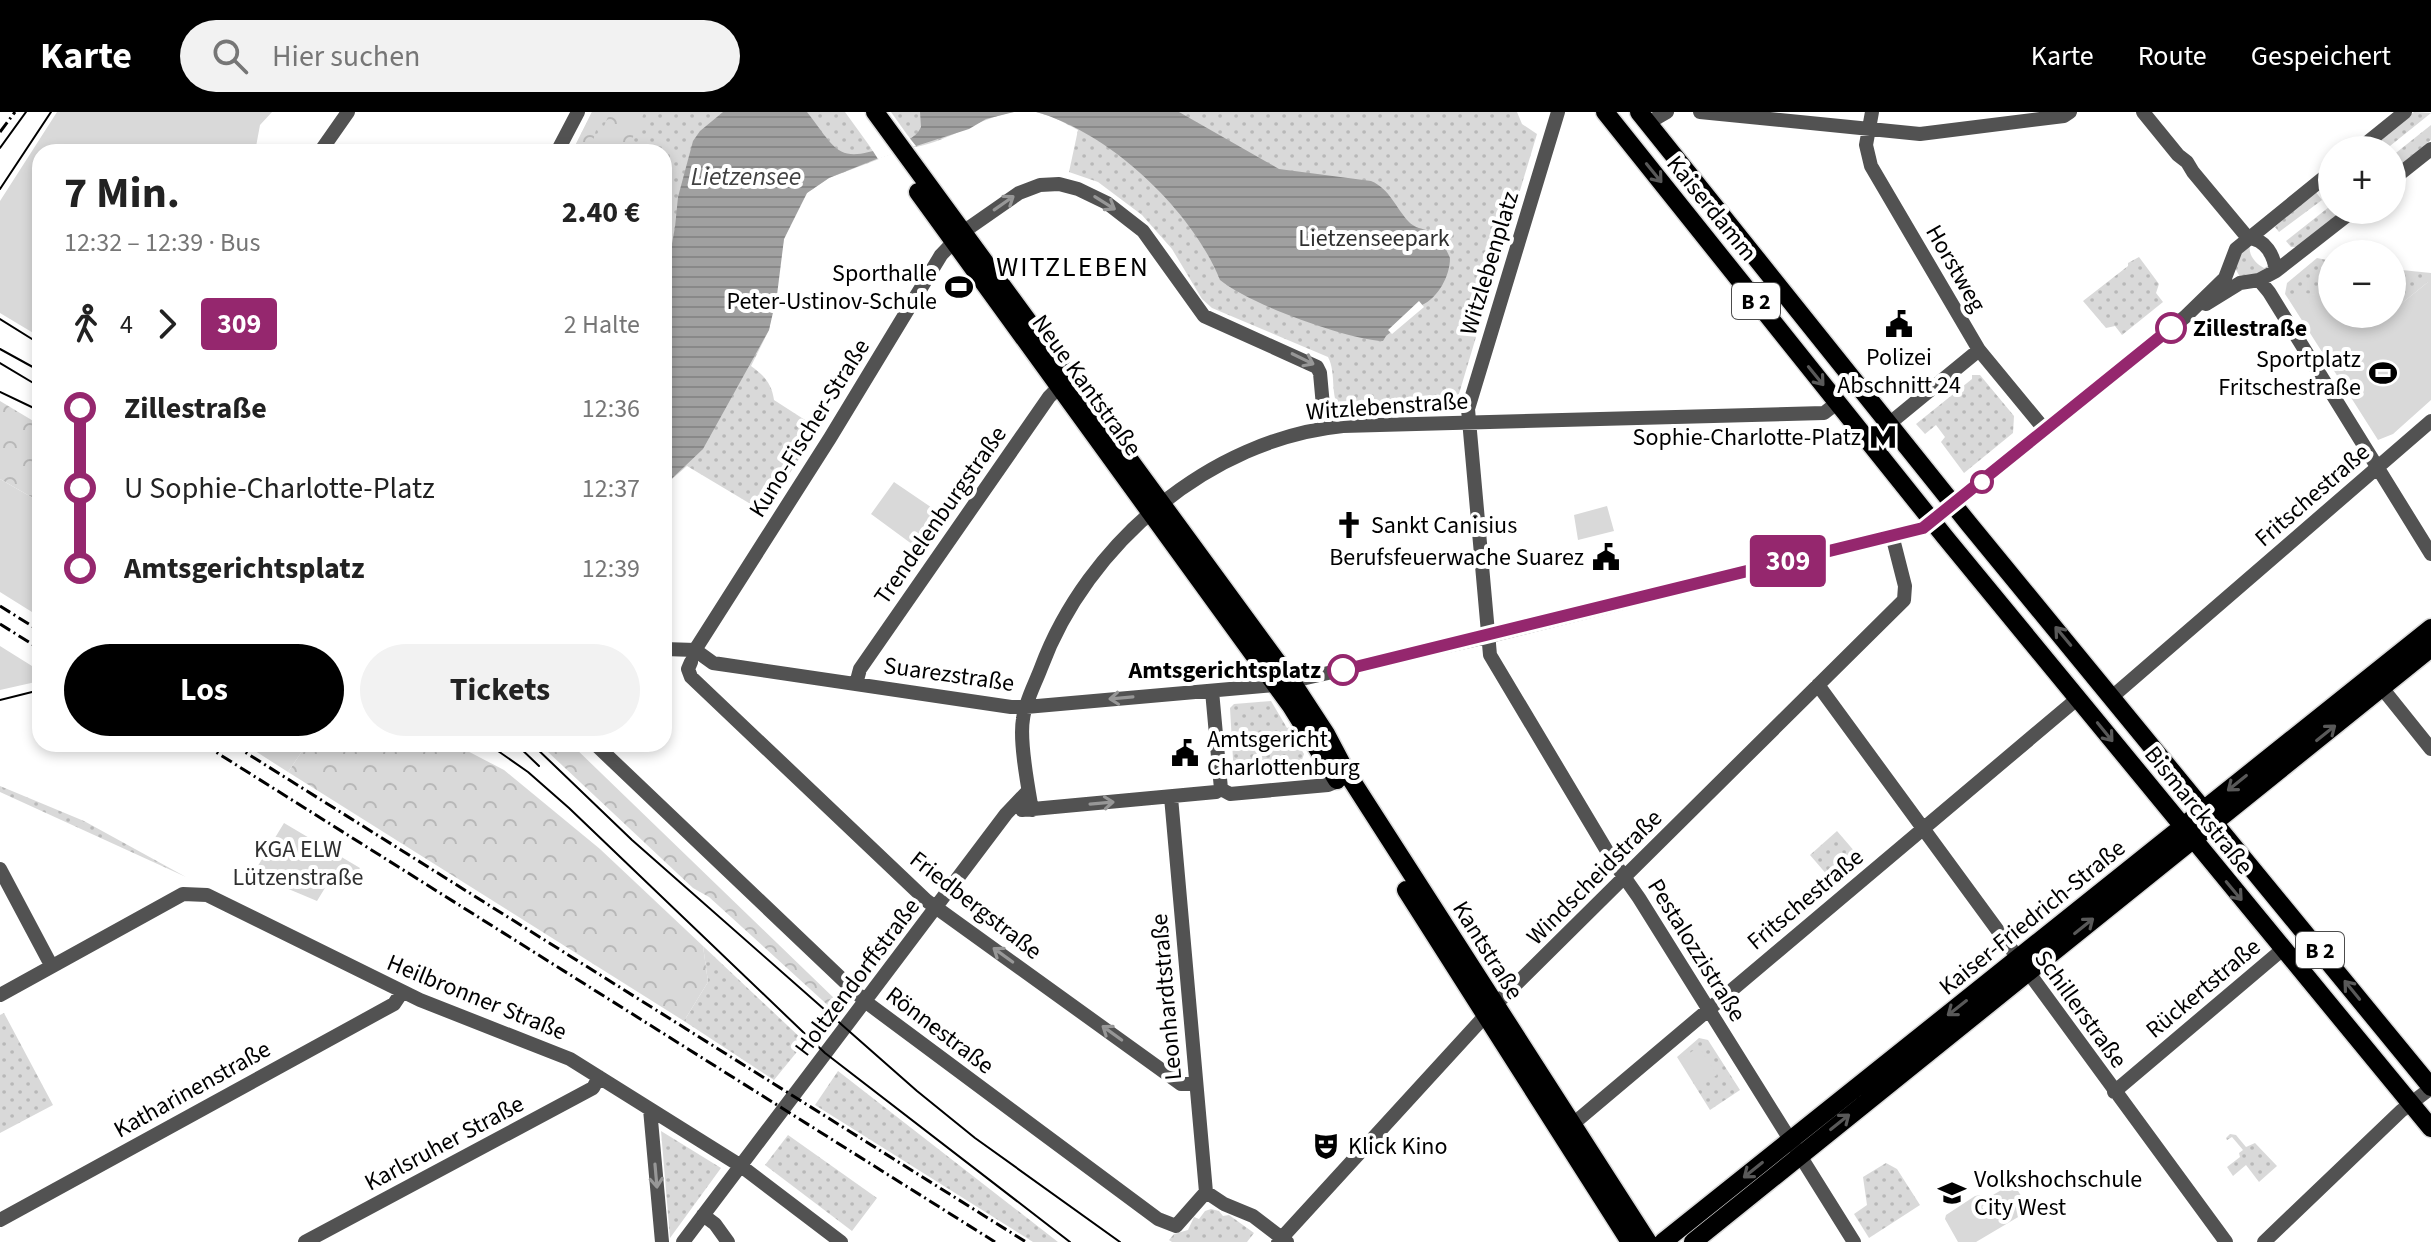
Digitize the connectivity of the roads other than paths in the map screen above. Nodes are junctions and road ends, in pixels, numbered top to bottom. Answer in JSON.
{"nodes":[{"id":1,"x":348,"y":112,"type":"edge"},
{"id":2,"x":578,"y":112,"type":"edge"},
{"id":3,"x":860,"y":112,"type":"edge"},
{"id":4,"x":1605,"y":112,"type":"edge"},
{"id":5,"x":1667,"y":112,"type":"edge"},
{"id":6,"x":1700,"y":112,"type":"edge"},
{"id":7,"x":1872,"y":112,"type":"edge"},
{"id":8,"x":2070,"y":112,"type":"edge"},
{"id":9,"x":2143,"y":112,"type":"edge"},
{"id":10,"x":2405,"y":112,"type":"edge"},
{"id":11,"x":1559,"y":113,"type":"edge"},
{"id":12,"x":1643,"y":118,"type":"edge"},
{"id":13,"x":878,"y":123,"type":"edge"},
{"id":14,"x":1867,"y":129,"type":"junction"},
{"id":15,"x":2375,"y":136,"type":"edge"},
{"id":16,"x":326,"y":144,"type":"edge"},
{"id":17,"x":561,"y":144,"type":"edge"},
{"id":18,"x":2431,"y":149,"type":"edge"},
{"id":19,"x":2406,"y":169,"type":"edge"},
{"id":20,"x":2318,"y":182,"type":"edge"},
{"id":21,"x":2336,"y":224,"type":"edge"},
{"id":22,"x":959,"y":237,"type":"junction"},
{"id":23,"x":2248,"y":238,"type":"junction"},
{"id":24,"x":2229,"y":269,"type":"junction"},
{"id":25,"x":2276,"y":271,"type":"junction"},
{"id":26,"x":2259,"y":280,"type":"junction"},
{"id":27,"x":2240,"y":283,"type":"junction"},
{"id":28,"x":2185,"y":317,"type":"junction"},
{"id":29,"x":1979,"y":350,"type":"junction"},
{"id":30,"x":1064,"y":382,"type":"junction"},
{"id":31,"x":1837,"y":403,"type":"junction"},
{"id":32,"x":2431,"y":421,"type":"edge"},
{"id":33,"x":1467,"y":423,"type":"junction"},
{"id":34,"x":1890,"y":423,"type":"junction"},
{"id":35,"x":2041,"y":425,"type":"junction"},
{"id":36,"x":1325,"y":428,"type":"junction"},
{"id":37,"x":2378,"y":468,"type":"junction"},
{"id":38,"x":1954,"y":504,"type":"junction"},
{"id":39,"x":1155,"y":508,"type":"junction"},
{"id":40,"x":1932,"y":521,"type":"junction"},
{"id":41,"x":1892,"y":535,"type":"junction"},
{"id":42,"x":2431,"y":554,"type":"edge"},
{"id":43,"x":2431,"y":628,"type":"edge"},
{"id":44,"x":1488,"y":637,"type":"junction"},
{"id":45,"x":2431,"y":648,"type":"edge"},
{"id":46,"x":672,"y":651,"type":"edge"},
{"id":47,"x":693,"y":656,"type":"junction"},
{"id":48,"x":856,"y":684,"type":"junction"},
{"id":49,"x":1284,"y":684,"type":"junction"},
{"id":50,"x":1818,"y":685,"type":"junction"},
{"id":51,"x":2382,"y":688,"type":"junction"},
{"id":52,"x":1212,"y":691,"type":"junction"},
{"id":53,"x":2113,"y":696,"type":"junction"},
{"id":54,"x":2077,"y":699,"type":"junction"},
{"id":55,"x":1026,"y":707,"type":"junction"},
{"id":56,"x":2431,"y":749,"type":"edge"},
{"id":57,"x":603,"y":752,"type":"edge"},
{"id":58,"x":1338,"y":781,"type":"junction"},
{"id":59,"x":1219,"y":790,"type":"junction"},
{"id":60,"x":1028,"y":791,"type":"junction"},
{"id":61,"x":1171,"y":797,"type":"junction"},
{"id":62,"x":1032,"y":810,"type":"junction"},
{"id":63,"x":1006,"y":814,"type":"junction"},
{"id":64,"x":2210,"y":815,"type":"junction"},
{"id":65,"x":1923,"y":828,"type":"junction"},
{"id":66,"x":2187,"y":834,"type":"junction"},
{"id":67,"x":0,"y":869,"type":"edge"},
{"id":68,"x":1624,"y":877,"type":"junction"},
{"id":69,"x":937,"y":908,"type":"junction"},
{"id":70,"x":2283,"y":949,"type":"junction"},
{"id":71,"x":51,"y":965,"type":"junction"},
{"id":72,"x":2022,"y":965,"type":"junction"},
{"id":73,"x":402,"y":992,"type":"junction"},
{"id":74,"x":0,"y":995,"type":"edge"},
{"id":75,"x":866,"y":1002,"type":"junction"},
{"id":76,"x":1709,"y":1010,"type":"junction"},
{"id":77,"x":1491,"y":1011,"type":"junction"},
{"id":78,"x":599,"y":1077,"type":"junction"},
{"id":79,"x":1195,"y":1084,"type":"junction"},
{"id":80,"x":2431,"y":1087,"type":"edge"},
{"id":81,"x":2114,"y":1092,"type":"junction"},
{"id":82,"x":2411,"y":1103,"type":"junction"},
{"id":83,"x":650,"y":1109,"type":"junction"},
{"id":84,"x":2431,"y":1128,"type":"edge"},
{"id":85,"x":1566,"y":1129,"type":"junction"},
{"id":86,"x":1795,"y":1147,"type":"junction"},
{"id":87,"x":741,"y":1166,"type":"junction"},
{"id":88,"x":1206,"y":1192,"type":"junction"},
{"id":89,"x":703,"y":1215,"type":"junction"},
{"id":90,"x":0,"y":1220,"type":"edge"},
{"id":91,"x":1282,"y":1241,"type":"edge"},
{"id":92,"x":305,"y":1242,"type":"edge"},
{"id":93,"x":662,"y":1242,"type":"edge"},
{"id":94,"x":683,"y":1242,"type":"edge"},
{"id":95,"x":728,"y":1242,"type":"edge"},
{"id":96,"x":841,"y":1242,"type":"edge"},
{"id":97,"x":1630,"y":1242,"type":"edge"},
{"id":98,"x":1648,"y":1242,"type":"edge"},
{"id":99,"x":1663,"y":1242,"type":"edge"},
{"id":100,"x":1693,"y":1242,"type":"edge"},
{"id":101,"x":1854,"y":1242,"type":"edge"},
{"id":102,"x":2226,"y":1242,"type":"edge"},
{"id":103,"x":2264,"y":1242,"type":"edge"}],
"edges":[{"from":1,"to":16,"type":"street"},
{"from":2,"to":17,"type":"street"},
{"from":3,"to":13,"type":"main road","name":"Neue Kantstraße"},
{"from":4,"to":31,"type":"main road","name":"Kaiserdamm","number":"B 2","one_way":true},
{"from":5,"to":12,"type":"street"},
{"from":6,"to":14,"type":"street"},
{"from":7,"to":14,"type":"street","name":"Horstweg"},
{"from":8,"to":14,"type":"street"},
{"from":9,"to":23,"type":"street"},
{"from":10,"to":15,"type":"street"},
{"from":11,"to":33,"type":"street","name":"Witzlebenplatz"},
{"from":12,"to":34,"type":"main road","name":"Kaiserdamm","number":"B 2"},
{"from":13,"to":22,"type":"main road","name":"Neue Kantstraße"},
{"from":14,"to":29,"type":"street","name":"Horstweg"},
{"from":18,"to":19,"type":"street"},
{"from":20,"to":23,"type":"street"},
{"from":21,"to":25,"type":"street"},
{"from":22,"to":30,"type":"main road","name":"Neue Kantstraße"},
{"from":22,"to":36,"type":"street","name":"Kuno-Fischer-Straße","one_way":true},
{"from":22,"to":47,"type":"street","name":"Kuno-Fischer-Straße"},
{"from":23,"to":24,"type":"street"},
{"from":23,"to":25,"type":"street"},
{"from":24,"to":27,"type":"street"},
{"from":24,"to":28,"type":"street"},
{"from":25,"to":26,"type":"street"},
{"from":26,"to":27,"type":"street"},
{"from":26,"to":37,"type":"street"},
{"from":27,"to":28,"type":"street"},
{"from":28,"to":35,"type":"street","name":"Suarezstraße"},
{"from":29,"to":34,"type":"street"},
{"from":29,"to":35,"type":"street","name":"Horstweg"},
{"from":30,"to":39,"type":"main road","name":"Neue Kantstraße"},
{"from":30,"to":48,"type":"street","name":"Trendelenburgstraße"},
{"from":31,"to":33,"type":"street","name":"Witzlebenstraße"},
{"from":31,"to":40,"type":"main road","name":"Kaiserdamm","number":"B 2"},
{"from":32,"to":37,"type":"street","name":"Fritschestraße"},
{"from":33,"to":36,"type":"street","name":"Witzlebenstraße"},
{"from":33,"to":44,"type":"street","name":"Witzlebenplatz"},
{"from":34,"to":38,"type":"main road","number":"B 2"},
{"from":35,"to":38,"type":"street","name":"Suarezstraße"},
{"from":36,"to":39,"type":"street","name":"Witzlebenstraße"},
{"from":37,"to":42,"type":"street"},
{"from":37,"to":53,"type":"street","name":"Fritschestraße"},
{"from":38,"to":40,"type":"street","name":"Suarezstraße"},
{"from":53,"to":38,"type":"main road","name":"Bismarckstraße","number":"B 2","one_way":true},
{"from":39,"to":49,"type":"main road","name":"Neue Kantstraße"},
{"from":39,"to":55,"type":"street","name":"Witzlebenstraße"},
{"from":40,"to":41,"type":"street","name":"Suarezstraße"},
{"from":40,"to":54,"type":"main road","name":"Bismarckstraße","number":"B 2"},
{"from":41,"to":44,"type":"street","name":"Suarezstraße"},
{"from":41,"to":50,"type":"street","name":"Windscheidstraße"},
{"from":43,"to":64,"type":"main road","name":"Kaiser-Friedrich-Straße","one_way":true},
{"from":44,"to":49,"type":"street","name":"Suarezstraße"},
{"from":44,"to":68,"type":"street","name":"Pestalozzistraße"},
{"from":45,"to":51,"type":"main road","name":"Kaiser-Friedrich-Straße"},
{"from":46,"to":47,"type":"street","name":"Suarezstraße"},
{"from":47,"to":48,"type":"street","name":"Suarezstraße"},
{"from":47,"to":69,"type":"street","name":"Friedbergstraße"},
{"from":48,"to":55,"type":"street","name":"Suarezstraße"},
{"from":49,"to":52,"type":"street","name":"Suarezstraße"},
{"from":49,"to":58,"type":"main road","name":"Kantstraße"},
{"from":49,"to":77,"type":"main road","name":"Kantstraße"},
{"from":50,"to":65,"type":"street","name":"Schillerstraße"},
{"from":50,"to":68,"type":"street","name":"Windscheidstraße"},
{"from":51,"to":56,"type":"street"},
{"from":64,"to":51,"type":"main road","name":"Kaiser-Friedrich-Straße","one_way":true},
{"from":52,"to":55,"type":"street","name":"Suarezstraße","one_way":true},
{"from":52,"to":59,"type":"street"},
{"from":53,"to":64,"type":"main road","name":"Bismarckstraße","number":"B 2"},
{"from":54,"to":65,"type":"street","name":"Fritschestraße"},
{"from":54,"to":66,"type":"main road","name":"Bismarckstraße","number":"B 2","one_way":true},
{"from":55,"to":60,"type":"street","name":"Witzlebenstraße"},
{"from":57,"to":75,"type":"street","name":"Rönnestraße"},
{"from":58,"to":59,"type":"street"},
{"from":58,"to":77,"type":"main road","name":"Kantstraße"},
{"from":59,"to":61,"type":"street"},
{"from":60,"to":62,"type":"street","name":"Witzlebenstraße"},
{"from":60,"to":63,"type":"street","name":"Holtzendorffstraße"},
{"from":62,"to":61,"type":"street","one_way":true},
{"from":61,"to":79,"type":"street","name":"Leonhardtstraße"},
{"from":62,"to":63,"type":"street"},
{"from":63,"to":69,"type":"street","name":"Holtzendorffstraße"},
{"from":64,"to":66,"type":"main road","name":"Kaiser-Friedrich-Straße"},
{"from":80,"to":64,"type":"main road","name":"Bismarckstraße","number":"B 2","one_way":true},
{"from":65,"to":72,"type":"street","name":"Schillerstraße"},
{"from":65,"to":76,"type":"street","name":"Fritschestraße"},
{"from":66,"to":70,"type":"main road","name":"Bismarckstraße","number":"B 2","one_way":true},
{"from":66,"to":72,"type":"main road","name":"Kaiser-Friedrich-Straße"},
{"from":67,"to":71,"type":"street"},
{"from":68,"to":76,"type":"street","name":"Pestalozzistraße"},
{"from":68,"to":77,"type":"street","name":"Windscheidstraße"},
{"from":69,"to":75,"type":"street","name":"Holtzendorffstraße"},
{"from":79,"to":69,"type":"street","name":"Friedbergstraße","one_way":true},
{"from":70,"to":81,"type":"street","name":"Rückertstraße"},
{"from":70,"to":82,"type":"main road","name":"Bismarckstraße","number":"B 2"},
{"from":71,"to":73,"type":"street","name":"Heilbronner Straße"},
{"from":71,"to":74,"type":"street"},
{"from":72,"to":81,"type":"street","name":"Schillerstraße"},
{"from":72,"to":86,"type":"main road","name":"Kaiser-Friedrich-Straße"},
{"from":73,"to":78,"type":"street","name":"Heilbronner Straße"},
{"from":73,"to":90,"type":"street","name":"Katharinenstraße"},
{"from":75,"to":87,"type":"street","name":"Holtzendorffstraße"},
{"from":75,"to":88,"type":"street","name":"Rönnestraße"},
{"from":76,"to":85,"type":"street","name":"Fritschestraße"},
{"from":76,"to":86,"type":"street","name":"Pestalozzistraße"},
{"from":77,"to":85,"type":"main road","name":"Kantstraße"},
{"from":77,"to":91,"type":"street","name":"Windscheidstraße"},
{"from":78,"to":83,"type":"street","name":"Heilbronner Straße"},
{"from":78,"to":92,"type":"street","name":"Karlsruher Straße"},
{"from":79,"to":88,"type":"street","name":"Leonhardtstraße"},
{"from":80,"to":82,"type":"street"},
{"from":81,"to":102,"type":"street","name":"Schillerstraße"},
{"from":82,"to":84,"type":"main road","name":"Bismarckstraße","number":"B 2"},
{"from":82,"to":103,"type":"street"},
{"from":83,"to":87,"type":"street","name":"Heilbronner Straße"},
{"from":83,"to":93,"type":"street","one_way":true},
{"from":85,"to":97,"type":"main road","name":"Kantstraße"},
{"from":85,"to":98,"type":"main road","name":"Kantstraße"},
{"from":86,"to":99,"type":"main road","name":"Kaiser-Friedrich-Straße","one_way":true},
{"from":86,"to":100,"type":"main road","name":"Kaiser-Friedrich-Straße"},
{"from":86,"to":101,"type":"street","name":"Pestalozzistraße"},
{"from":87,"to":89,"type":"street","name":"Holtzendorffstraße"},
{"from":87,"to":96,"type":"street","name":"Heilbronner Straße"},
{"from":88,"to":91,"type":"street"},
{"from":89,"to":94,"type":"street","name":"Holtzendorffstraße"},
{"from":89,"to":95,"type":"street"}]}
